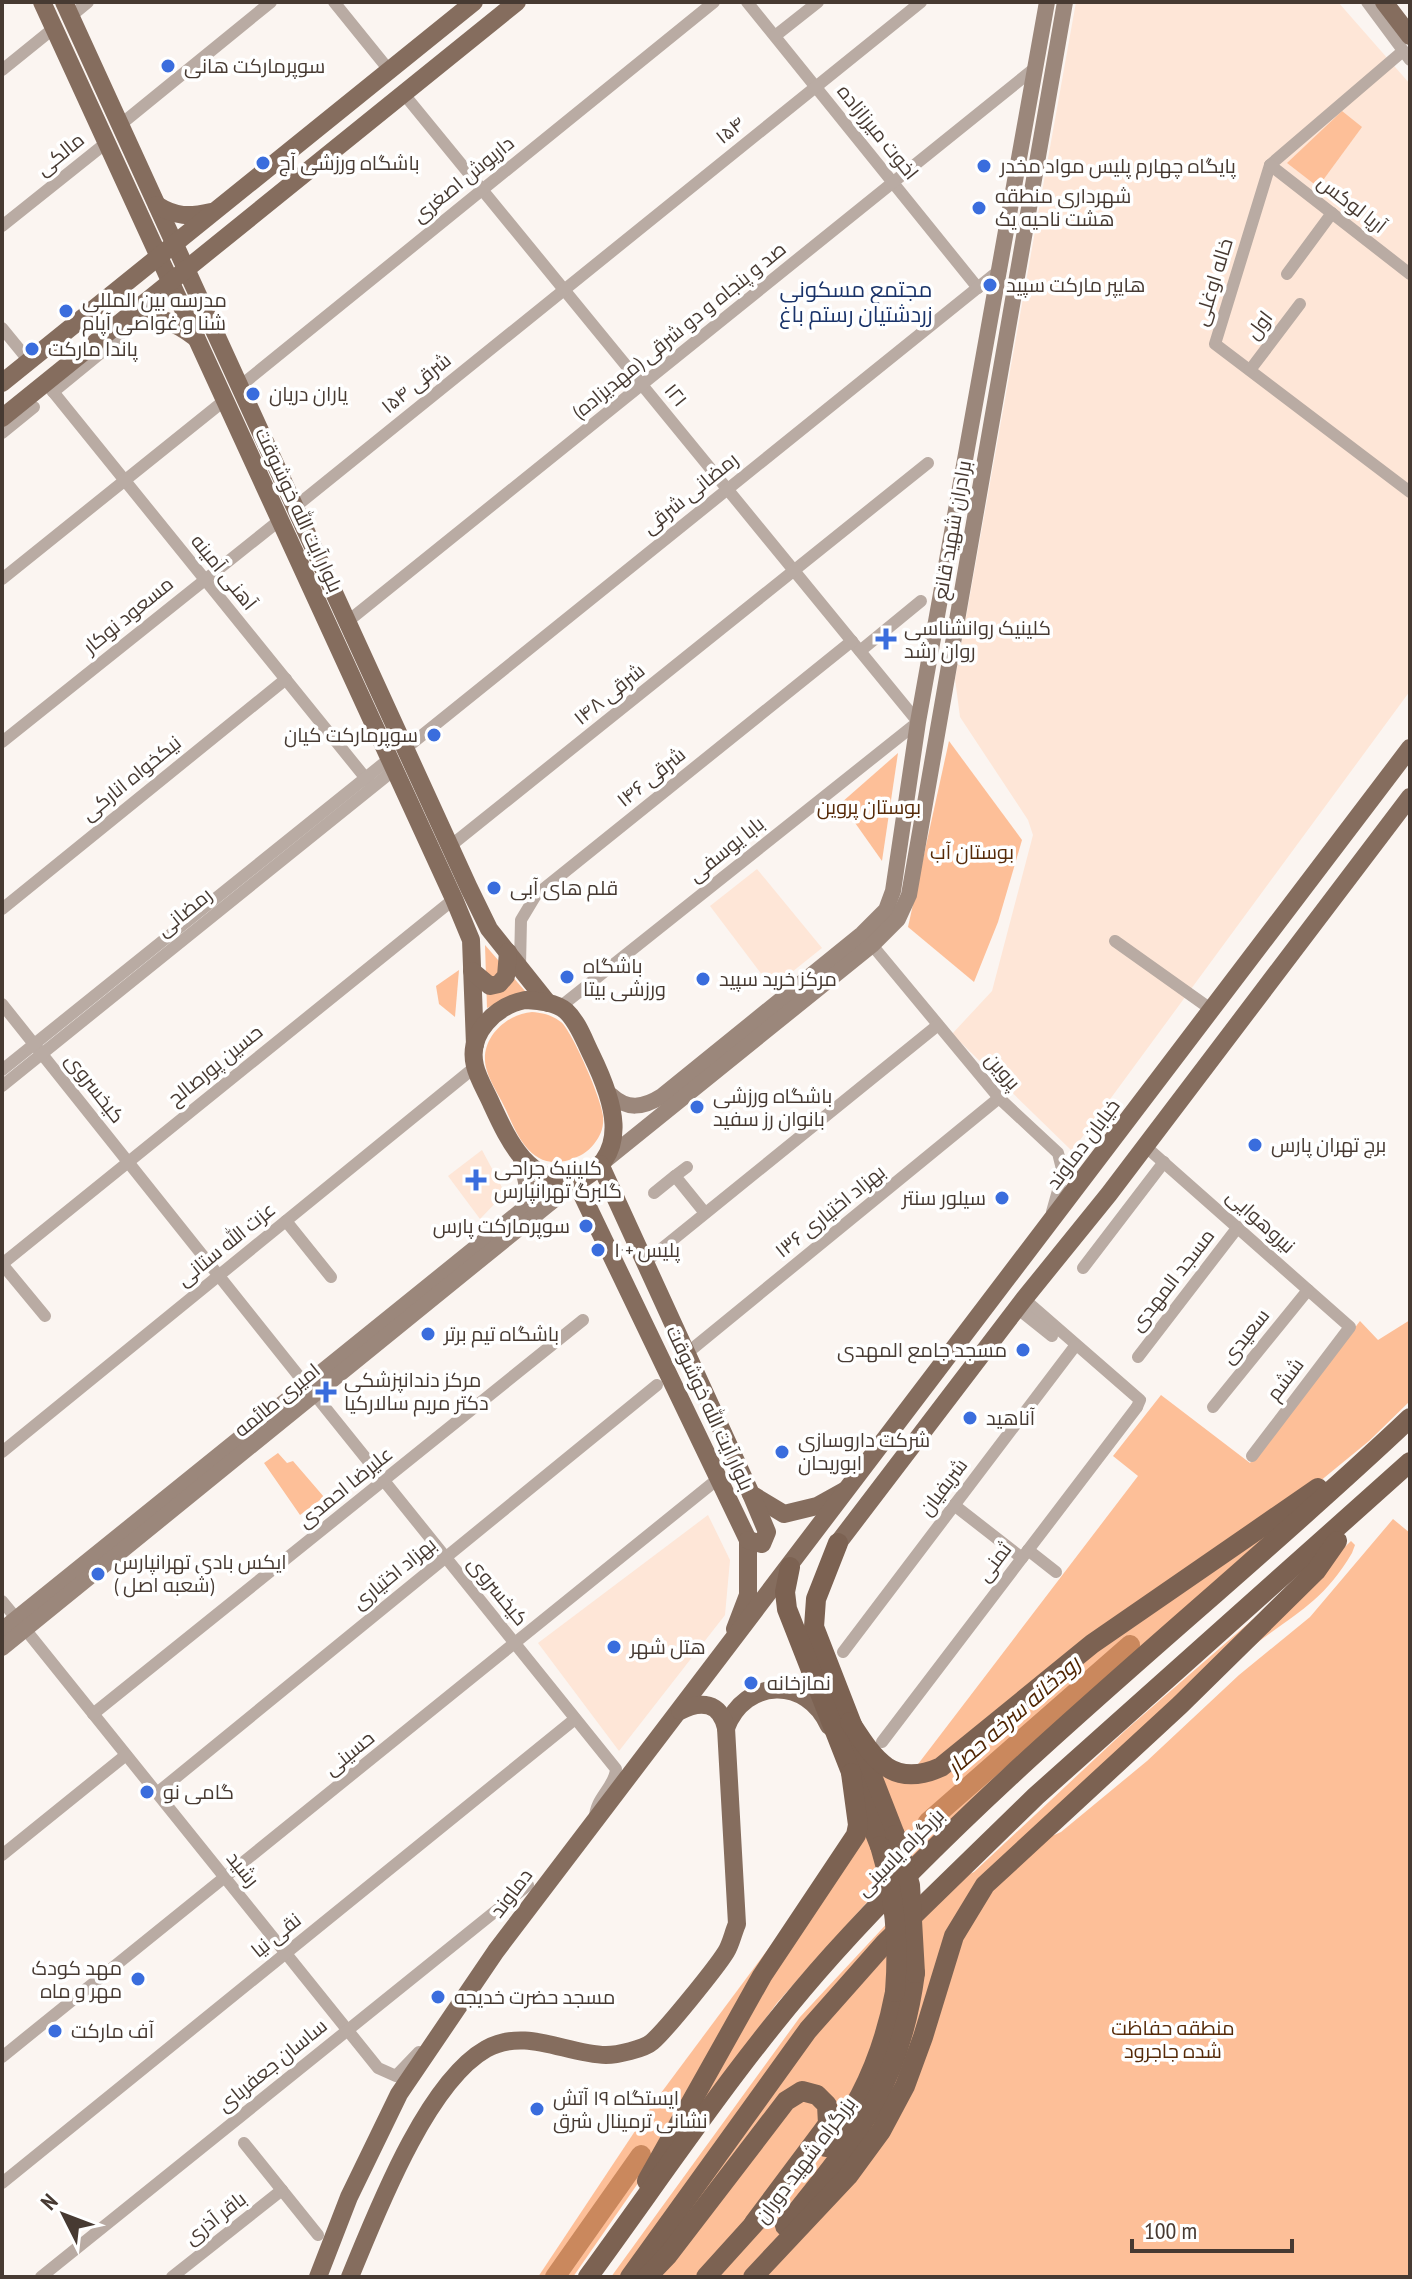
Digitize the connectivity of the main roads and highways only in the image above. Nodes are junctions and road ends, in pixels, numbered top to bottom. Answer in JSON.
{"nodes":[{"id":1,"x":42,"y":2,"type":"edge"},
{"id":2,"x":474,"y":2,"type":"edge"},
{"id":3,"x":517,"y":2,"type":"edge"},
{"id":4,"x":1047,"y":2,"type":"edge"},
{"id":5,"x":1065,"y":2,"type":"edge"},
{"id":6,"x":1384,"y":2,"type":"edge"},
{"id":7,"x":67,"y":9,"type":"edge"},
{"id":8,"x":1408,"y":49,"type":"edge"},
{"id":9,"x":157,"y":205,"type":"junction"},
{"id":10,"x":217,"y":210,"type":"junction"},
{"id":11,"x":176,"y":243,"type":"junction"},
{"id":12,"x":158,"y":257,"type":"junction"},
{"id":13,"x":188,"y":268,"type":"junction"},
{"id":14,"x":1001,"y":269,"type":"junction"},
{"id":15,"x":1019,"y":271,"type":"junction"},
{"id":16,"x":170,"y":283,"type":"junction"},
{"id":17,"x":118,"y":331,"type":"junction"},
{"id":18,"x":198,"y":339,"type":"junction"},
{"id":19,"x":2,"y":383,"type":"edge"},
{"id":20,"x":232,"y":394,"type":"junction"},
{"id":21,"x":2,"y":418,"type":"edge"},
{"id":22,"x":1410,"y":748,"type":"edge"},
{"id":23,"x":1410,"y":797,"type":"edge"},
{"id":24,"x":508,"y":952,"type":"junction"},
{"id":25,"x":472,"y":971,"type":"junction"},
{"id":26,"x":554,"y":1005,"type":"junction"},
{"id":27,"x":475,"y":1045,"type":"junction"},
{"id":28,"x":611,"y":1095,"type":"junction"},
{"id":29,"x":1150,"y":1140,"type":"junction"},
{"id":30,"x":521,"y":1159,"type":"junction"},
{"id":31,"x":600,"y":1164,"type":"junction"},
{"id":32,"x":1086,"y":1176,"type":"junction"},
{"id":33,"x":576,"y":1182,"type":"junction"},
{"id":34,"x":529,"y":1196,"type":"junction"},
{"id":35,"x":551,"y":1202,"type":"junction"},
{"id":36,"x":310,"y":1390,"type":"junction"},
{"id":37,"x":1410,"y":1418,"type":"edge"},
{"id":38,"x":1410,"y":1462,"type":"edge"},
{"id":39,"x":849,"y":1488,"type":"junction"},
{"id":40,"x":751,"y":1494,"type":"junction"},
{"id":41,"x":1360,"y":1510,"type":"junction"},
{"id":42,"x":748,"y":1540,"type":"junction"},
{"id":43,"x":838,"y":1543,"type":"joint"},
{"id":44,"x":790,"y":1567,"type":"junction"},
{"id":45,"x":20,"y":1624,"type":"junction"},
{"id":46,"x":2,"y":1630,"type":"edge"},
{"id":47,"x":2,"y":1648,"type":"edge"},
{"id":48,"x":720,"y":1659,"type":"junction"},
{"id":49,"x":678,"y":1713,"type":"junction"},
{"id":50,"x":850,"y":1722,"type":"junction"},
{"id":51,"x":726,"y":1728,"type":"junction"},
{"id":52,"x":838,"y":1745,"type":"junction"},
{"id":53,"x":851,"y":1773,"type":"junction"},
{"id":54,"x":888,"y":1841,"type":"junction"},
{"id":55,"x":754,"y":2223,"type":"junction"},
{"id":56,"x":624,"y":2228,"type":"junction"},
{"id":57,"x":318,"y":2277,"type":"edge"},
{"id":58,"x":350,"y":2277,"type":"edge"},
{"id":59,"x":588,"y":2277,"type":"edge"},
{"id":60,"x":630,"y":2277,"type":"edge"},
{"id":61,"x":647,"y":2277,"type":"edge"},
{"id":62,"x":706,"y":2277,"type":"edge"},
{"id":63,"x":747,"y":2277,"type":"edge"},
{"id":64,"x":753,"y":2277,"type":"edge"}],
"edges":[{"from":1,"to":12,"type":"main road","name":"بلوار آیت الله خوشوقت"},
{"from":2,"to":10,"type":"main road"},
{"from":3,"to":13,"type":"main road"},
{"from":4,"to":14,"type":"main road","name":"برادران شهید قانع"},
{"from":5,"to":15,"type":"main road","name":"برادران شهید قانع"},
{"from":6,"to":8,"type":"main road"},
{"from":7,"to":9,"type":"main road","name":"بلوار آیت الله خوشوقت"},
{"from":9,"to":10,"type":"main road"},
{"from":9,"to":11,"type":"main road","name":"بلوار آیت الله خوشوقت"},
{"from":10,"to":11,"type":"main road"},
{"from":11,"to":12,"type":"main road"},
{"from":11,"to":13,"type":"main road","name":"بلوار آیت الله خوشوقت"},
{"from":12,"to":16,"type":"main road","name":"بلوار آیت الله خوشوقت"},
{"from":12,"to":19,"type":"main road"},
{"from":13,"to":16,"type":"main road"},
{"from":13,"to":20,"type":"main road","name":"بلوار آیت الله خوشوقت"},
{"from":14,"to":15,"type":"main road"},
{"from":14,"to":28,"type":"main road","name":"برادران شهید قانع"},
{"from":15,"to":31,"type":"main road","name":"برادران شهید قانع"},
{"from":16,"to":17,"type":"main road"},
{"from":16,"to":18,"type":"main road","name":"بلوار آیت الله خوشوقت"},
{"from":17,"to":18,"type":"main road"},
{"from":17,"to":21,"type":"main road"},
{"from":18,"to":20,"type":"main road","name":"بلوار آیت الله خوشوقت"},
{"from":20,"to":24,"type":"main road","name":"بلوار آیت الله خوشوقت"},
{"from":20,"to":25,"type":"main road","name":"بلوار آیت الله خوشوقت"},
{"from":22,"to":32,"type":"main road","name":"خیابان دماوند"},
{"from":23,"to":29,"type":"main road"},
{"from":24,"to":25,"type":"main road"},
{"from":24,"to":26,"type":"main road","name":"بلوار آیت الله خوشوقت"},
{"from":25,"to":27,"type":"main road","name":"بلوار آیت الله خوشوقت"},
{"from":26,"to":27,"type":"main road"},
{"from":26,"to":28,"type":"main road"},
{"from":27,"to":30,"type":"main road"},
{"from":28,"to":31,"type":"main road"},
{"from":29,"to":32,"type":"main road"},
{"from":29,"to":43,"type":"main road"},
{"from":30,"to":33,"type":"main road"},
{"from":30,"to":34,"type":"main road"},
{"from":31,"to":33,"type":"main road"},
{"from":31,"to":40,"type":"main road","name":"بلوار آیت الله خوشوقت"},
{"from":32,"to":39,"type":"main road","name":"خیابان دماوند"},
{"from":33,"to":35,"type":"main road","name":"امیری طائمه"},
{"from":33,"to":42,"type":"main road","name":"بلوار آیت الله خوشوقت"},
{"from":34,"to":35,"type":"main road"},
{"from":34,"to":36,"type":"main road","name":"امیری طائمه"},
{"from":35,"to":36,"type":"main road","name":"امیری طائمه"},
{"from":36,"to":45,"type":"main road","name":"امیری طائمه"},
{"from":37,"to":50,"type":"highway"},
{"from":37,"to":56,"type":"highway","name":"بزرگراه یاسینی"},
{"from":38,"to":41,"type":"highway"},
{"from":39,"to":40,"type":"main road","name":"بلوار آیت الله خوشوقت"},
{"from":39,"to":44,"type":"main road","name":"خیابان دماوند"},
{"from":40,"to":42,"type":"main road"},
{"from":41,"to":60,"type":"highway"},
{"from":41,"to":64,"type":"highway"},
{"from":42,"to":48,"type":"main road","name":"بلوار آیت الله خوشوقت"},
{"from":43,"to":50,"type":"highway"},
{"from":44,"to":48,"type":"main road","name":"دماوند"},
{"from":44,"to":52,"type":"highway"},
{"from":45,"to":46,"type":"main road","name":"امیری طائمه"},
{"from":45,"to":47,"type":"main road","name":"امیری طائمه"},
{"from":48,"to":49,"type":"main road","name":"دماوند"},
{"from":49,"to":51,"type":"main road"},
{"from":49,"to":57,"type":"main road","name":"دماوند"},
{"from":50,"to":54,"type":"highway"},
{"from":51,"to":52,"type":"main road"},
{"from":51,"to":58,"type":"main road"},
{"from":52,"to":53,"type":"highway"},
{"from":53,"to":54,"type":"highway"},
{"from":53,"to":56,"type":"highway"},
{"from":54,"to":55,"type":"highway","name":"بزرگراه شهید دوران","bridge":true},
{"from":54,"to":63,"type":"highway","name":"بزرگراه شهید دوران","bridge":true},
{"from":55,"to":61,"type":"highway"},
{"from":55,"to":62,"type":"highway","name":"بزرگراه شهید دوران"},
{"from":56,"to":59,"type":"highway","name":"بزرگراه یاسینی"}]}
